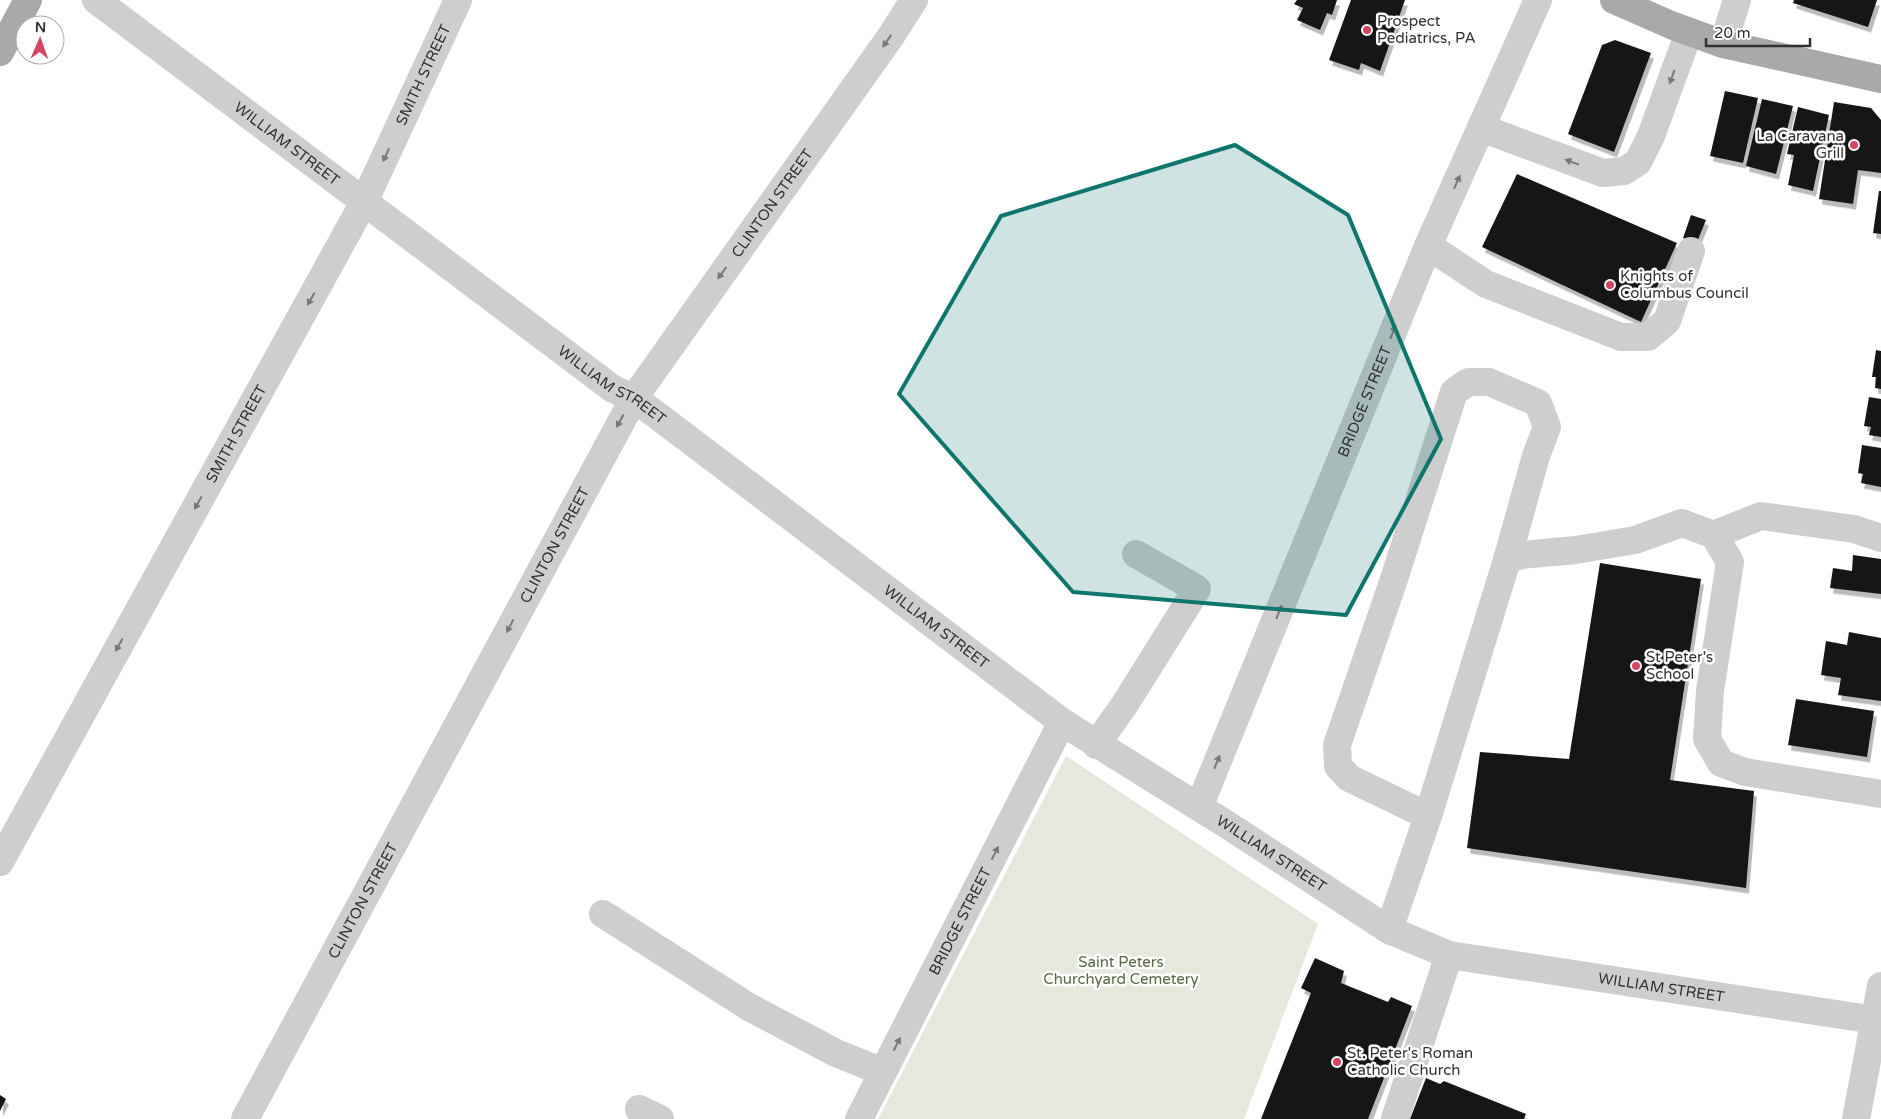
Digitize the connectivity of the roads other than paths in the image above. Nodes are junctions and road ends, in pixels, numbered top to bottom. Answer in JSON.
{"nodes":[{"id":1,"x":28,"y":0,"type":"edge"},
{"id":2,"x":96,"y":0,"type":"edge"},
{"id":3,"x":458,"y":0,"type":"edge"},
{"id":4,"x":914,"y":0,"type":"edge"},
{"id":5,"x":1538,"y":0,"type":"edge"},
{"id":6,"x":1614,"y":0,"type":"edge"},
{"id":7,"x":1737,"y":0,"type":"edge"},
{"id":8,"x":1689,"y":32,"type":"junction"},
{"id":9,"x":1723,"y":44,"type":"junction"},
{"id":10,"x":0,"y":52,"type":"edge"},
{"id":11,"x":1881,"y":79,"type":"edge"},
{"id":12,"x":1481,"y":128,"type":"junction"},
{"id":13,"x":364,"y":202,"type":"junction"},
{"id":14,"x":1428,"y":246,"type":"junction"},
{"id":15,"x":1691,"y":251,"type":"dead end"},
{"id":16,"x":634,"y":398,"type":"junction"},
{"id":17,"x":1713,"y":535,"type":"junction"},
{"id":18,"x":1881,"y":538,"type":"edge"},
{"id":19,"x":1136,"y":554,"type":"dead end"},
{"id":20,"x":1507,"y":560,"type":"junction"},
{"id":21,"x":1062,"y":722,"type":"junction"},
{"id":22,"x":1096,"y":745,"type":"junction"},
{"id":23,"x":1881,"y":794,"type":"edge"},
{"id":24,"x":1198,"y":807,"type":"junction"},
{"id":25,"x":1428,"y":816,"type":"junction"},
{"id":26,"x":4,"y":847,"type":"edge"},
{"id":27,"x":603,"y":914,"type":"dead end"},
{"id":28,"x":1389,"y":930,"type":"junction"},
{"id":29,"x":1449,"y":955,"type":"junction"},
{"id":30,"x":1881,"y":986,"type":"edge"},
{"id":31,"x":1878,"y":1021,"type":"edge"},
{"id":32,"x":883,"y":1072,"type":"junction"},
{"id":33,"x":245,"y":1119,"type":"edge"},
{"id":34,"x":859,"y":1119,"type":"edge"},
{"id":35,"x":1395,"y":1119,"type":"edge"},
{"id":36,"x":1856,"y":1119,"type":"edge"}],
"edges":[{"from":1,"to":10,"type":"main road"},
{"from":2,"to":13,"type":"street","name":"WILLIAM STREET"},
{"from":3,"to":13,"type":"street","name":"SMITH STREET","one_way":true},
{"from":4,"to":16,"type":"street","name":"CLINTON STREET","one_way":true},
{"from":5,"to":12,"type":"street","name":"BRIDGE STREET"},
{"from":6,"to":8,"type":"main road"},
{"from":7,"to":9,"type":"street"},
{"from":8,"to":9,"type":"main road"},
{"from":8,"to":12,"type":"street","one_way":true},
{"from":9,"to":11,"type":"main road"},
{"from":14,"to":12,"type":"street","name":"BRIDGE STREET","one_way":true},
{"from":13,"to":16,"type":"street","name":"WILLIAM STREET"},
{"from":13,"to":26,"type":"street","name":"SMITH STREET","one_way":true},
{"from":14,"to":15,"type":"street"},
{"from":24,"to":14,"type":"street","name":"BRIDGE STREET","one_way":true},
{"from":16,"to":21,"type":"street","name":"WILLIAM STREET"},
{"from":16,"to":33,"type":"street","name":"CLINTON STREET","one_way":true},
{"from":17,"to":18,"type":"street"},
{"from":17,"to":20,"type":"street"},
{"from":17,"to":23,"type":"street"},
{"from":19,"to":22,"type":"street"},
{"from":20,"to":25,"type":"street"},
{"from":20,"to":25,"type":"street"},
{"from":21,"to":22,"type":"street","name":"WILLIAM STREET"},
{"from":32,"to":21,"type":"street","name":"BRIDGE STREET","one_way":true},
{"from":22,"to":24,"type":"street","name":"WILLIAM STREET"},
{"from":24,"to":28,"type":"street","name":"WILLIAM STREET"},
{"from":25,"to":28,"type":"street"},
{"from":27,"to":32,"type":"street"},
{"from":28,"to":29,"type":"street","name":"WILLIAM STREET"},
{"from":29,"to":31,"type":"street","name":"WILLIAM STREET"},
{"from":29,"to":35,"type":"street"},
{"from":30,"to":31,"type":"street"},
{"from":31,"to":36,"type":"street"},
{"from":32,"to":34,"type":"street","name":"BRIDGE STREET"}]}
